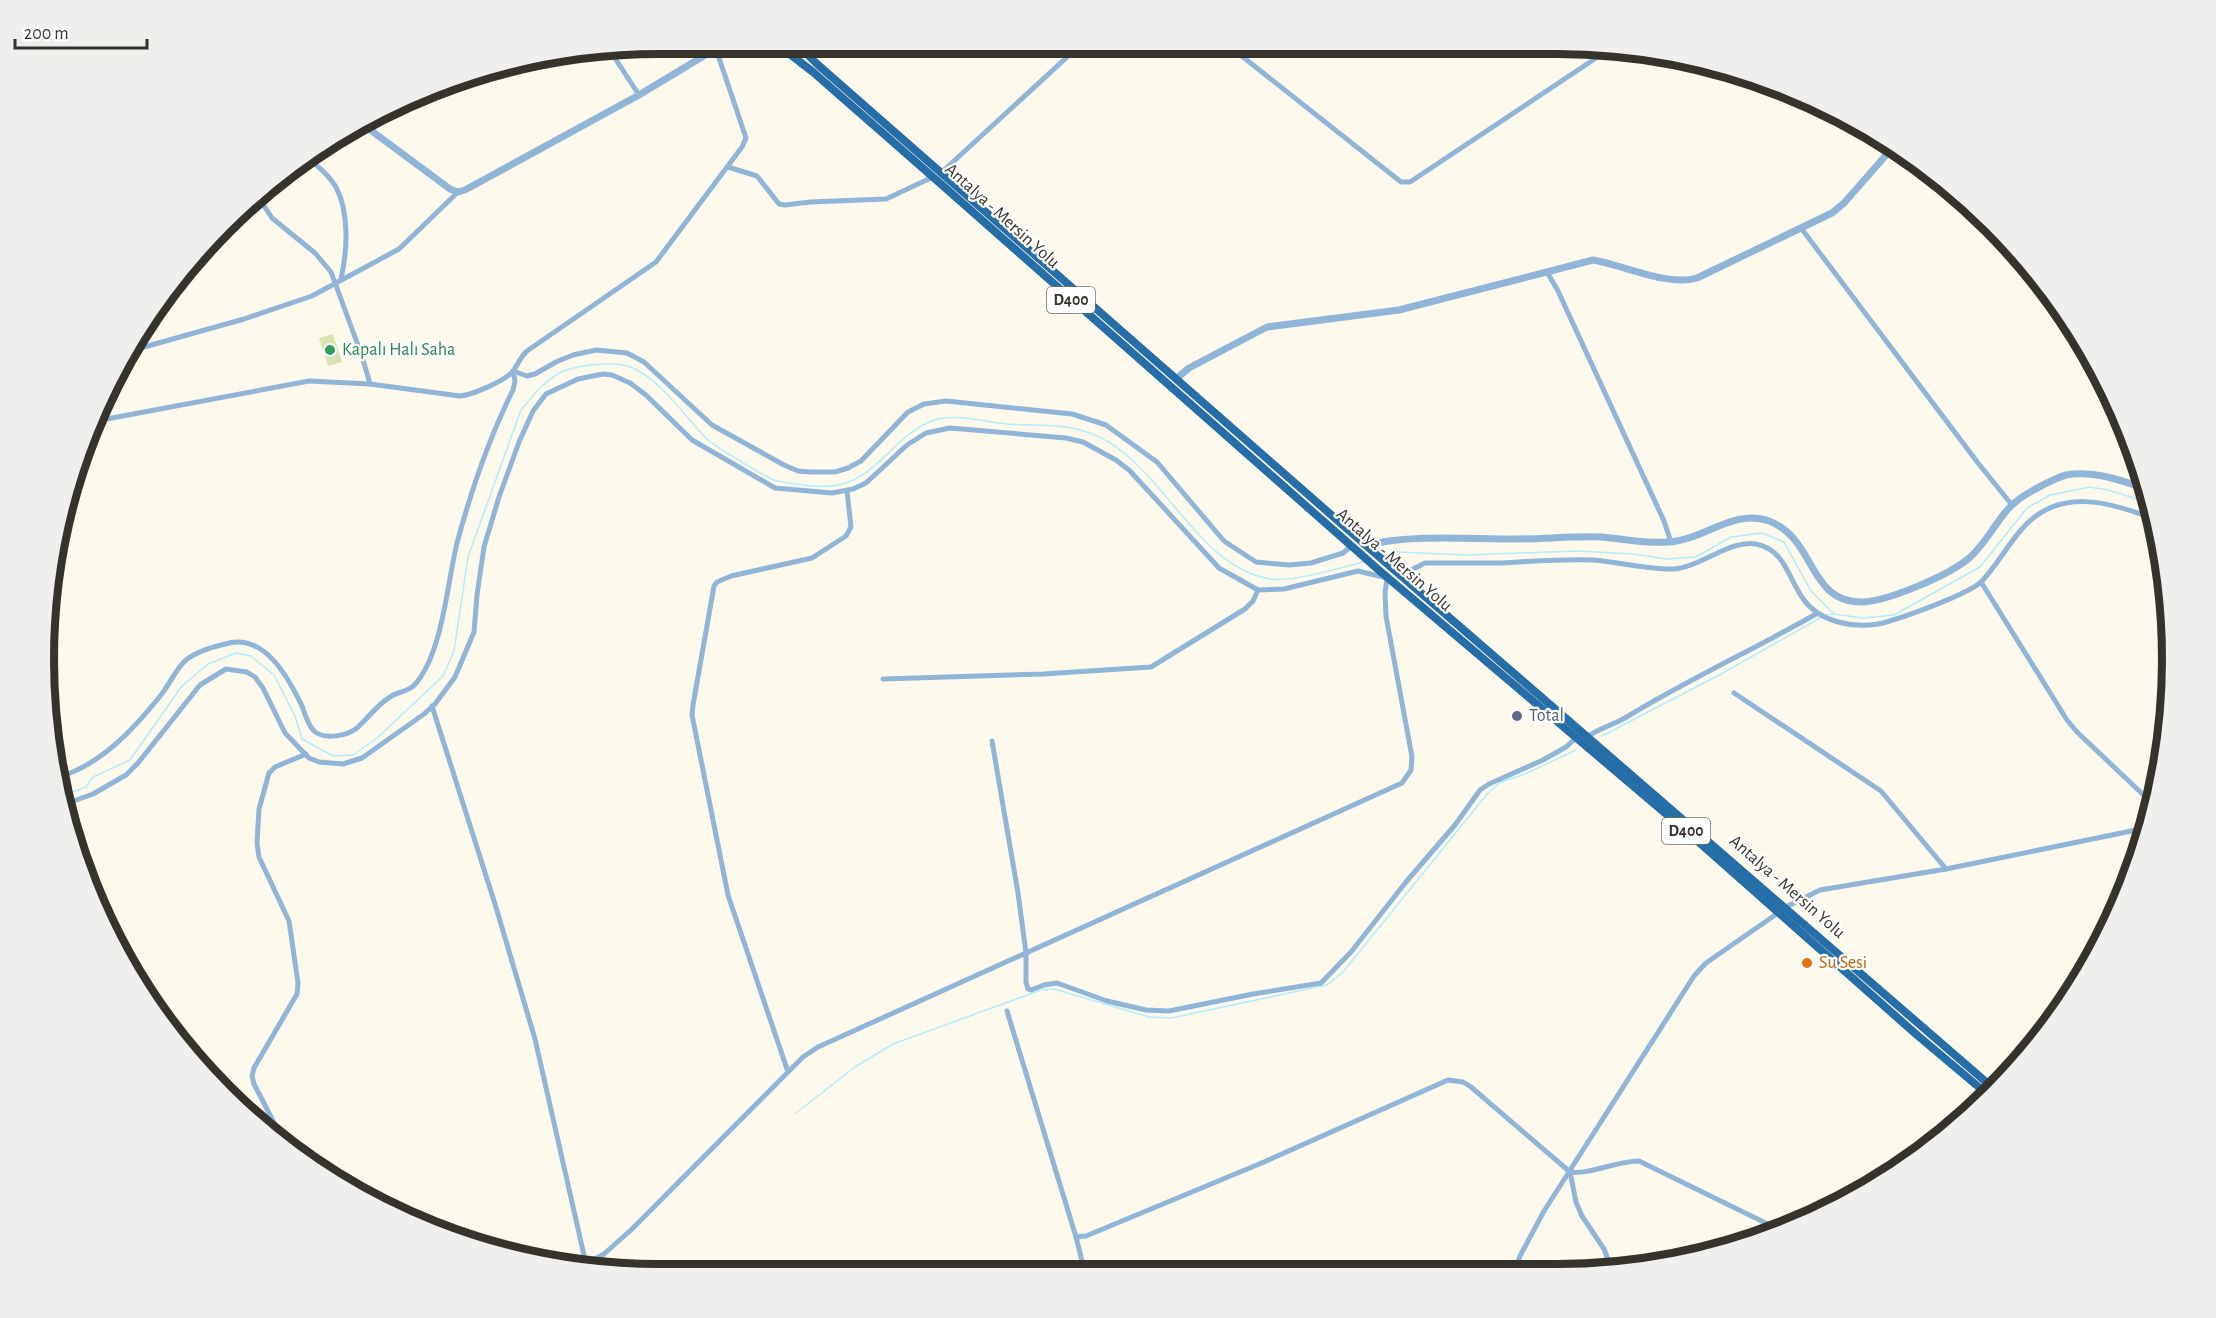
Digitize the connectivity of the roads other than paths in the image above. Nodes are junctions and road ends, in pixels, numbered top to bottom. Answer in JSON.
{"nodes":[{"id":1,"x":707,"y":54,"type":"edge"},
{"id":2,"x":719,"y":54,"type":"edge"},
{"id":3,"x":790,"y":54,"type":"edge"},
{"id":4,"x":808,"y":54,"type":"edge"},
{"id":5,"x":1070,"y":54,"type":"edge"},
{"id":6,"x":1240,"y":54,"type":"edge"},
{"id":7,"x":1600,"y":55,"type":"edge"},
{"id":8,"x":613,"y":56,"type":"edge"},
{"id":9,"x":639,"y":95,"type":"junction"},
{"id":10,"x":368,"y":128,"type":"edge"},
{"id":11,"x":1888,"y":153,"type":"edge"},
{"id":12,"x":313,"y":163,"type":"edge"},
{"id":13,"x":728,"y":167,"type":"junction"},
{"id":14,"x":942,"y":172,"type":"junction"},
{"id":15,"x":933,"y":177,"type":"junction"},
{"id":16,"x":458,"y":192,"type":"junction"},
{"id":17,"x":262,"y":202,"type":"edge"},
{"id":18,"x":1801,"y":228,"type":"junction"},
{"id":19,"x":1547,"y":272,"type":"junction"},
{"id":20,"x":341,"y":279,"type":"junction"},
{"id":21,"x":334,"y":282,"type":"junction"},
{"id":22,"x":141,"y":348,"type":"edge"},
{"id":23,"x":513,"y":371,"type":"junction"},
{"id":24,"x":1176,"y":379,"type":"junction"},
{"id":25,"x":370,"y":384,"type":"junction"},
{"id":26,"x":103,"y":420,"type":"edge"},
{"id":27,"x":2136,"y":486,"type":"edge"},
{"id":28,"x":847,"y":491,"type":"junction"},
{"id":29,"x":2012,"y":505,"type":"junction"},
{"id":30,"x":2144,"y":515,"type":"edge"},
{"id":31,"x":1671,"y":542,"type":"junction"},
{"id":32,"x":1351,"y":546,"type":"junction"},
{"id":33,"x":1368,"y":547,"type":"junction"},
{"id":34,"x":1384,"y":575,"type":"junction"},
{"id":35,"x":1401,"y":575,"type":"junction"},
{"id":36,"x":1981,"y":582,"type":"junction"},
{"id":37,"x":1258,"y":590,"type":"junction"},
{"id":38,"x":1816,"y":614,"type":"junction"},
{"id":39,"x":883,"y":679,"type":"dead end"},
{"id":40,"x":1734,"y":693,"type":"dead end"},
{"id":41,"x":432,"y":706,"type":"junction"},
{"id":42,"x":1587,"y":737,"type":"junction"},
{"id":43,"x":1576,"y":738,"type":"junction"},
{"id":44,"x":992,"y":741,"type":"dead end"},
{"id":45,"x":306,"y":754,"type":"junction"},
{"id":46,"x":66,"y":775,"type":"edge"},
{"id":47,"x":2145,"y":797,"type":"edge"},
{"id":48,"x":72,"y":802,"type":"edge"},
{"id":49,"x":2137,"y":830,"type":"edge"},
{"id":50,"x":1946,"y":869,"type":"junction"},
{"id":51,"x":1782,"y":910,"type":"junction"},
{"id":52,"x":1026,"y":952,"type":"junction"},
{"id":53,"x":1007,"y":1011,"type":"dead end"},
{"id":54,"x":788,"y":1072,"type":"junction"},
{"id":55,"x":1988,"y":1084,"type":"edge"},
{"id":56,"x":1982,"y":1090,"type":"edge"},
{"id":57,"x":276,"y":1127,"type":"edge"},
{"id":58,"x":1570,"y":1172,"type":"junction"},
{"id":59,"x":1770,"y":1225,"type":"edge"},
{"id":60,"x":1076,"y":1237,"type":"junction"},
{"id":61,"x":583,"y":1259,"type":"edge"},
{"id":62,"x":593,"y":1260,"type":"edge"},
{"id":63,"x":1609,"y":1262,"type":"edge"},
{"id":64,"x":1082,"y":1264,"type":"edge"},
{"id":65,"x":1518,"y":1264,"type":"edge"}],
"edges":[{"from":1,"to":9,"type":"street"},
{"from":2,"to":13,"type":"street"},
{"from":3,"to":15,"type":"highway","name":"Antalya - Mersin Yolu","number":"D400"},
{"from":4,"to":14,"type":"highway","name":"Antalya - Mersin Yolu","number":"D400"},
{"from":5,"to":14,"type":"street"},
{"from":6,"to":7,"type":"street"},
{"from":8,"to":9,"type":"street"},
{"from":9,"to":16,"type":"street"},
{"from":10,"to":16,"type":"street"},
{"from":11,"to":18,"type":"street"},
{"from":12,"to":20,"type":"street"},
{"from":13,"to":15,"type":"street"},
{"from":13,"to":23,"type":"street"},
{"from":14,"to":24,"type":"highway","name":"Antalya - Mersin Yolu","number":"D400"},
{"from":15,"to":32,"type":"highway","name":"Antalya - Mersin Yolu","number":"D400"},
{"from":16,"to":20,"type":"street"},
{"from":17,"to":21,"type":"street"},
{"from":18,"to":19,"type":"street"},
{"from":18,"to":29,"type":"street"},
{"from":19,"to":24,"type":"street"},
{"from":19,"to":31,"type":"street"},
{"from":20,"to":21,"type":"street"},
{"from":21,"to":22,"type":"street"},
{"from":21,"to":25,"type":"street"},
{"from":23,"to":25,"type":"street"},
{"from":23,"to":32,"type":"street"},
{"from":23,"to":46,"type":"street"},
{"from":24,"to":33,"type":"highway","name":"Antalya - Mersin Yolu","number":"D400"},
{"from":25,"to":26,"type":"street"},
{"from":27,"to":29,"type":"street"},
{"from":28,"to":37,"type":"street"},
{"from":28,"to":41,"type":"street"},
{"from":28,"to":54,"type":"street"},
{"from":29,"to":31,"type":"street"},
{"from":30,"to":36,"type":"street"},
{"from":31,"to":33,"type":"street"},
{"from":32,"to":34,"type":"highway","name":"Antalya - Mersin Yolu","number":"D400"},
{"from":33,"to":35,"type":"highway","name":"Antalya - Mersin Yolu","number":"D400"},
{"from":34,"to":37,"type":"street"},
{"from":34,"to":43,"type":"highway","name":"Antalya - Mersin Yolu","number":"D400"},
{"from":34,"to":52,"type":"street"},
{"from":35,"to":38,"type":"street"},
{"from":35,"to":42,"type":"highway","name":"Antalya - Mersin Yolu","number":"D400"},
{"from":36,"to":38,"type":"street"},
{"from":36,"to":47,"type":"street"},
{"from":37,"to":39,"type":"street"},
{"from":38,"to":42,"type":"street"},
{"from":40,"to":50,"type":"street"},
{"from":41,"to":45,"type":"street"},
{"from":41,"to":61,"type":"street"},
{"from":42,"to":51,"type":"highway","name":"Antalya - Mersin Yolu","number":"D400"},
{"from":43,"to":51,"type":"highway","name":"Antalya - Mersin Yolu","number":"D400"},
{"from":43,"to":52,"type":"street"},
{"from":44,"to":52,"type":"street"},
{"from":45,"to":48,"type":"street"},
{"from":45,"to":57,"type":"street"},
{"from":49,"to":50,"type":"street"},
{"from":50,"to":51,"type":"street"},
{"from":51,"to":55,"type":"highway","name":"Antalya - Mersin Yolu","number":"D400"},
{"from":51,"to":56,"type":"highway","name":"Antalya - Mersin Yolu","number":"D400"},
{"from":51,"to":58,"type":"street"},
{"from":52,"to":54,"type":"street"},
{"from":53,"to":60,"type":"street"},
{"from":54,"to":62,"type":"street"},
{"from":58,"to":59,"type":"street"},
{"from":58,"to":60,"type":"street"},
{"from":58,"to":63,"type":"street"},
{"from":58,"to":65,"type":"street"},
{"from":60,"to":64,"type":"street"}]}
